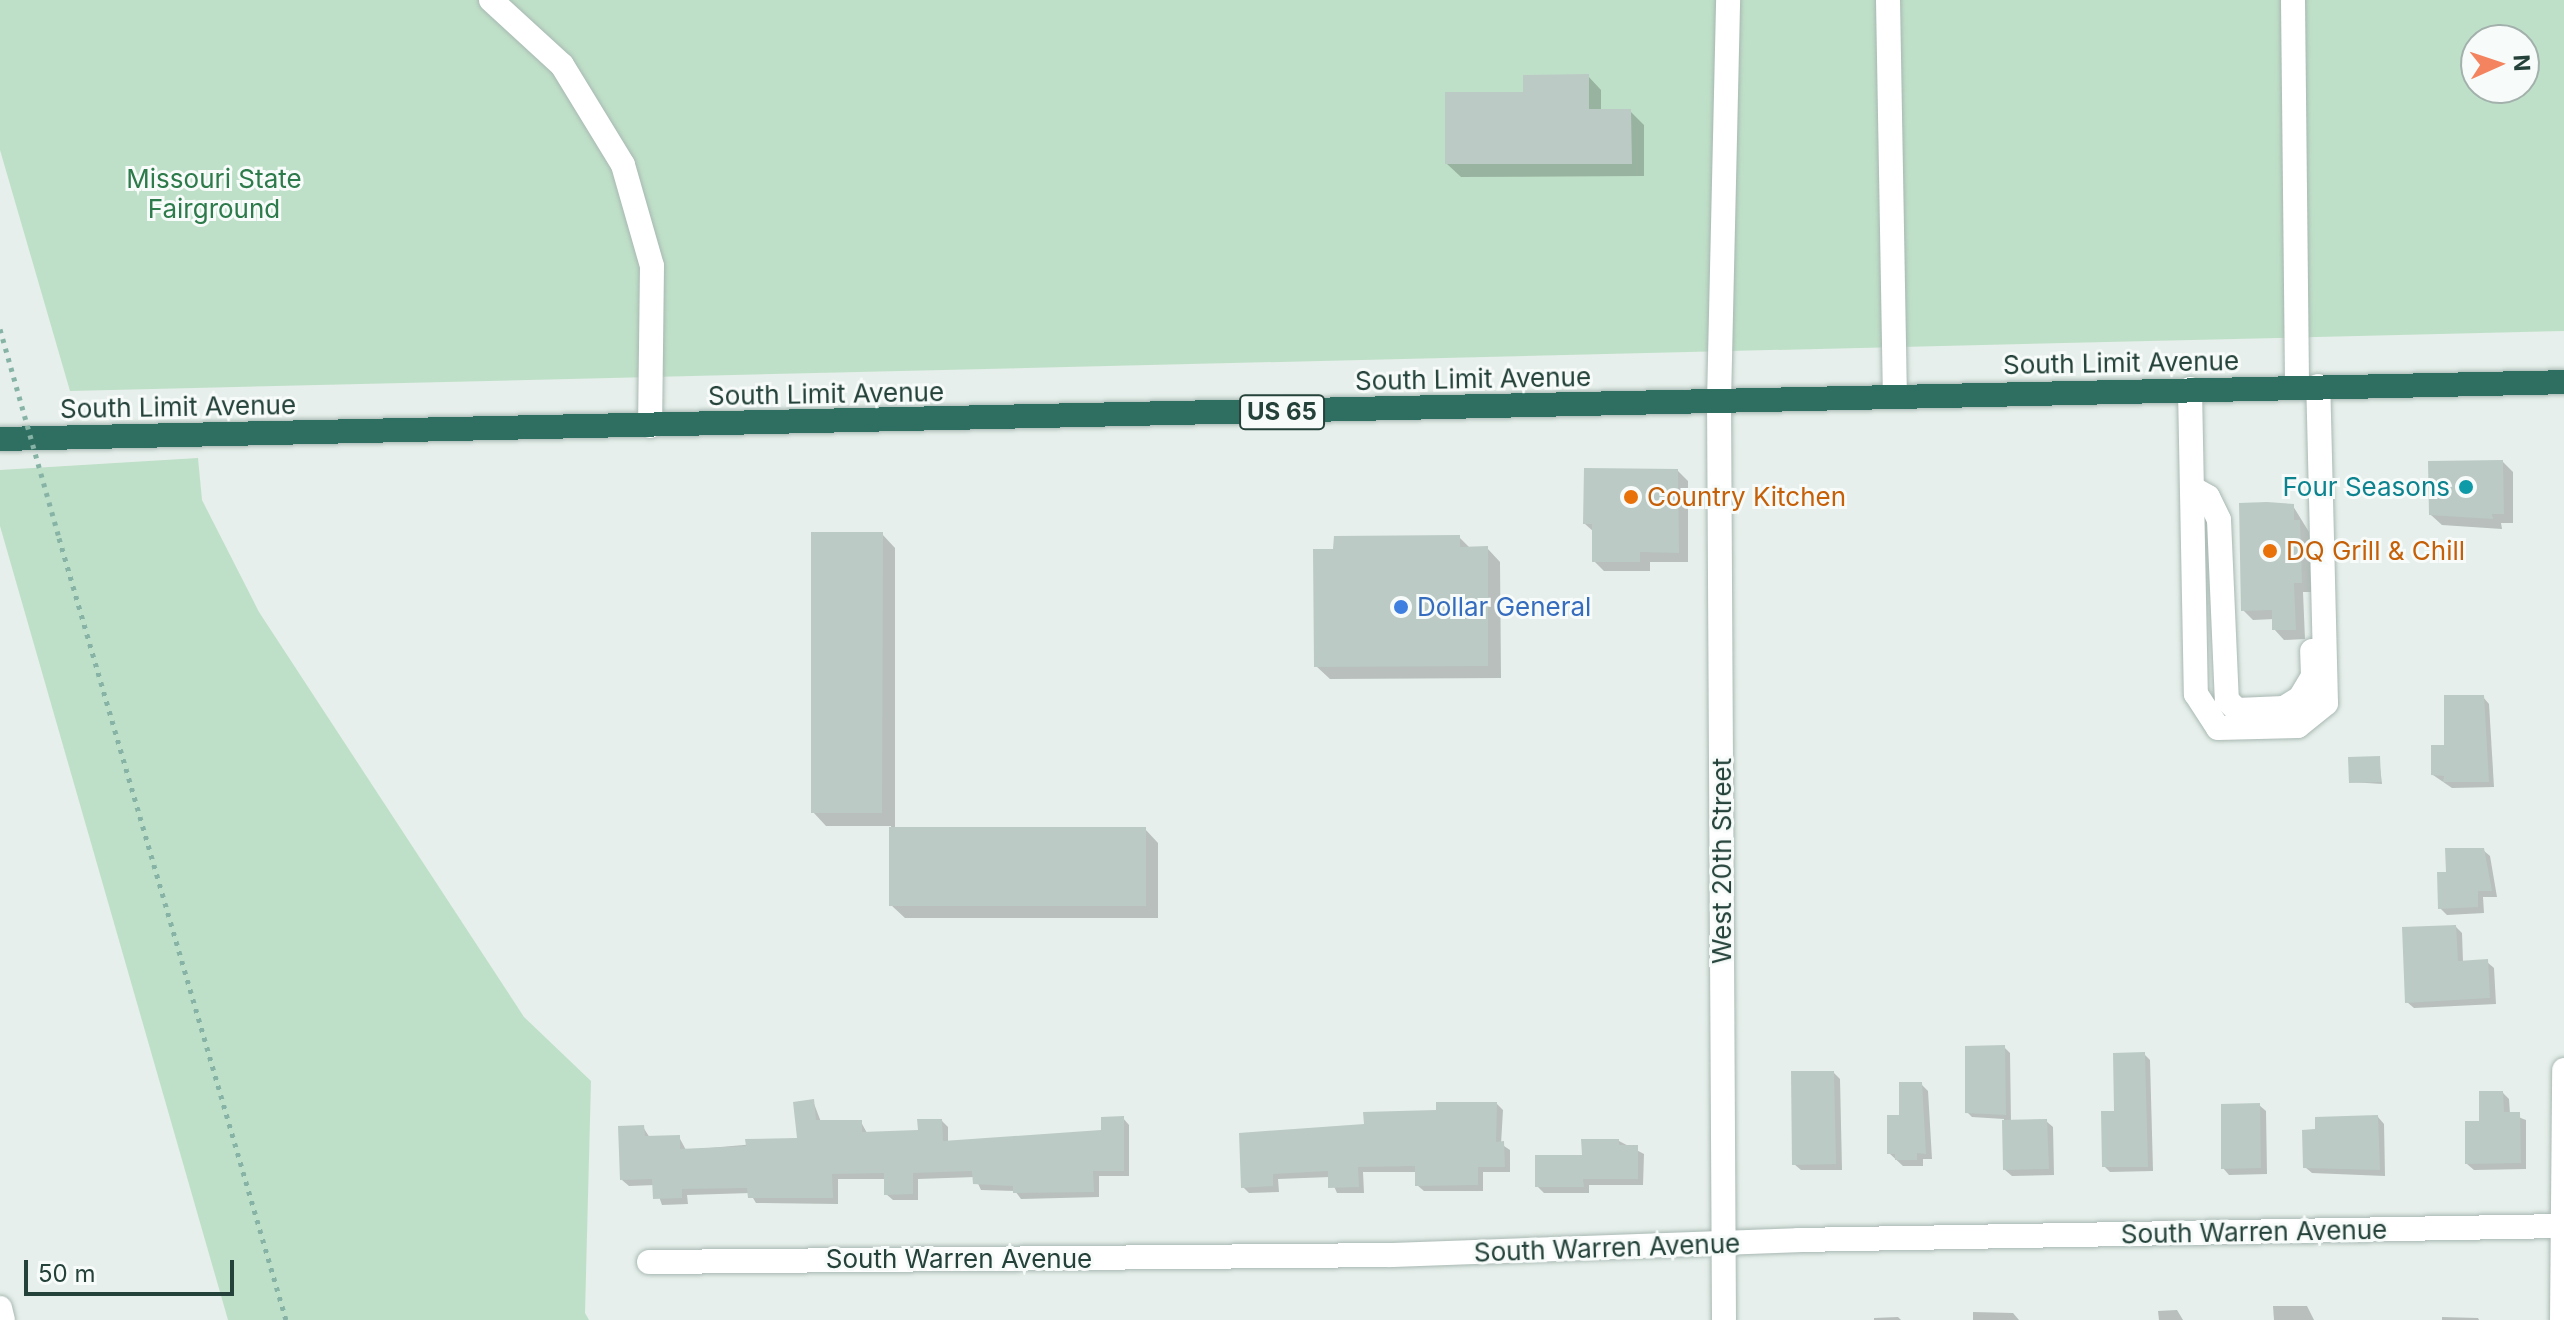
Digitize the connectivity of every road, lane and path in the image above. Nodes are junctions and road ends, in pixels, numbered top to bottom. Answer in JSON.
{"nodes":[{"id":1,"x":491,"y":0,"type":"edge"},
{"id":2,"x":1728,"y":0,"type":"edge"},
{"id":3,"x":1888,"y":0,"type":"edge"},
{"id":4,"x":2293,"y":0,"type":"edge"},
{"id":5,"x":0,"y":329,"type":"edge"},
{"id":6,"x":2564,"y":382,"type":"edge"},
{"id":7,"x":2307,"y":386,"type":"junction"},
{"id":8,"x":2190,"y":389,"type":"junction"},
{"id":9,"x":1895,"y":396,"type":"junction"},
{"id":10,"x":1719,"y":402,"type":"junction"},
{"id":11,"x":650,"y":426,"type":"junction"},
{"id":12,"x":0,"y":439,"type":"edge"},
{"id":13,"x":2564,"y":1070,"type":"edge"},
{"id":14,"x":2562,"y":1226,"type":"edge"},
{"id":15,"x":1724,"y":1243,"type":"junction"},
{"id":16,"x":649,"y":1262,"type":"dead end"},
{"id":17,"x":0,"y":1308,"type":"edge"},
{"id":18,"x":3,"y":1320,"type":"edge"},
{"id":19,"x":286,"y":1320,"type":"edge"},
{"id":20,"x":1724,"y":1320,"type":"edge"},
{"id":21,"x":2562,"y":1320,"type":"edge"}],
"edges":[{"from":1,"to":11,"type":"street"},
{"from":2,"to":10,"type":"street","name":"West 20th Street"},
{"from":3,"to":9,"type":"street"},
{"from":4,"to":7,"type":"street"},
{"from":5,"to":19,"type":"path","bridge":true},
{"from":6,"to":7,"type":"highway","name":"South Limit Avenue","number":"US 65"},
{"from":7,"to":8,"type":"highway","name":"South Limit Avenue","number":"US 65"},
{"from":7,"to":8,"type":"street"},
{"from":8,"to":9,"type":"highway","name":"South Limit Avenue","number":"US 65"},
{"from":9,"to":10,"type":"highway","name":"South Limit Avenue","number":"US 65"},
{"from":10,"to":11,"type":"highway","name":"South Limit Avenue","number":"US 65"},
{"from":10,"to":15,"type":"street","name":"West 20th Street"},
{"from":11,"to":12,"type":"highway","name":"South Limit Avenue","number":"US 65"},
{"from":13,"to":14,"type":"street"},
{"from":14,"to":15,"type":"street","name":"South Warren Avenue"},
{"from":14,"to":21,"type":"street"},
{"from":15,"to":16,"type":"street","name":"South Warren Avenue"},
{"from":15,"to":20,"type":"street","name":"West 20th Street"},
{"from":17,"to":18,"type":"street"}]}
